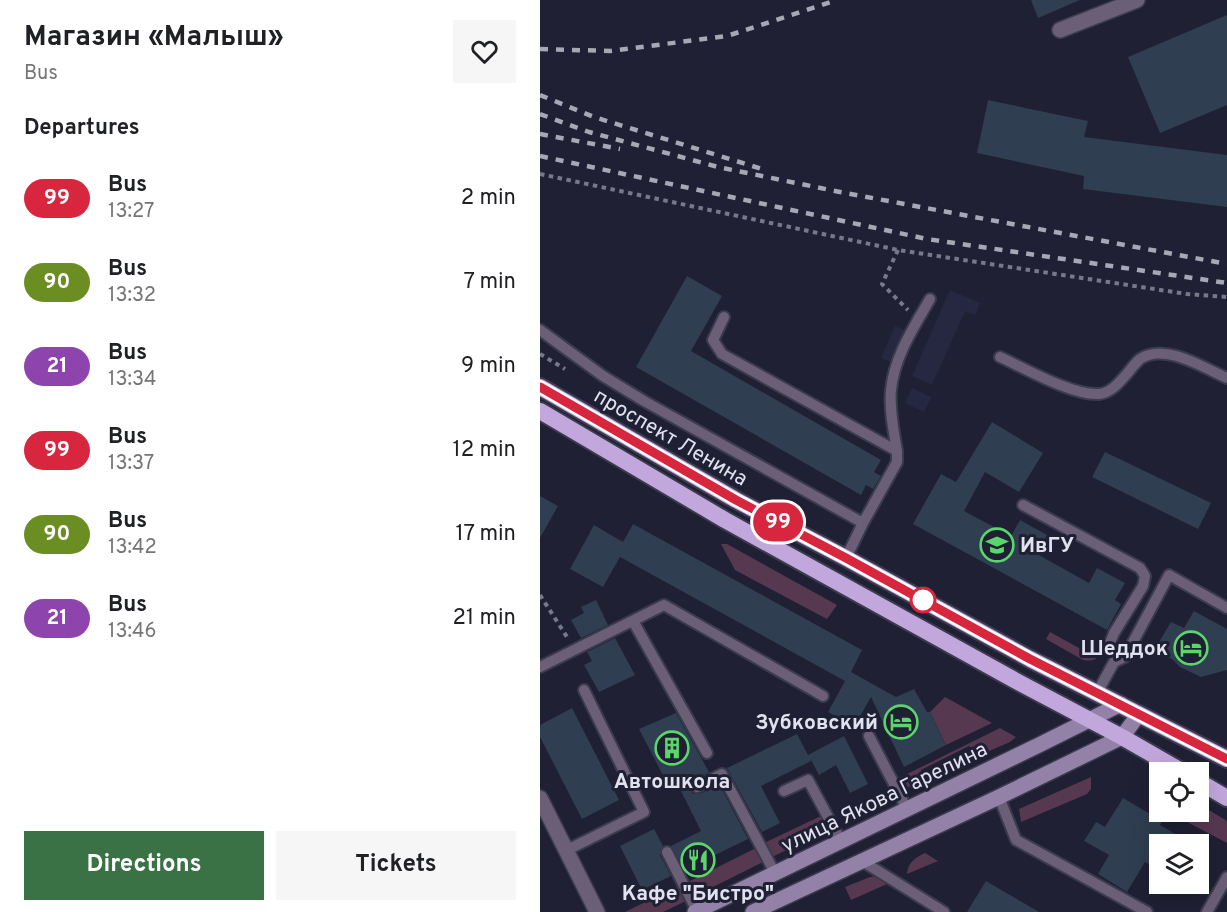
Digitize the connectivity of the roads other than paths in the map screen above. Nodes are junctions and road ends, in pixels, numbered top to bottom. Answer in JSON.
{"nodes":[{"id":1,"x":1137,"y":0,"type":"edge"},
{"id":2,"x":1060,"y":30,"type":"dead end"},
{"id":3,"x":930,"y":299,"type":"dead end"},
{"id":4,"x":724,"y":317,"type":"dead end"},
{"id":5,"x":540,"y":330,"type":"edge"},
{"id":6,"x":1000,"y":357,"type":"dead end"},
{"id":7,"x":1227,"y":378,"type":"edge"},
{"id":8,"x":540,"y":387,"type":"edge"},
{"id":9,"x":540,"y":411,"type":"edge"},
{"id":10,"x":897,"y":451,"type":"junction"},
{"id":11,"x":1023,"y":505,"type":"dead end"},
{"id":12,"x":863,"y":523,"type":"junction"},
{"id":13,"x":846,"y":558,"type":"junction"},
{"id":14,"x":1227,"y":608,"type":"edge"},
{"id":15,"x":633,"y":621,"type":"junction"},
{"id":16,"x":1125,"y":657,"type":"junction"},
{"id":17,"x":540,"y":667,"type":"edge"},
{"id":18,"x":584,"y":690,"type":"dead end"},
{"id":19,"x":1097,"y":693,"type":"junction"},
{"id":20,"x":823,"y":696,"type":"dead end"},
{"id":21,"x":1121,"y":704,"type":"junction"},
{"id":22,"x":1140,"y":714,"type":"junction"},
{"id":23,"x":1091,"y":720,"type":"junction"},
{"id":24,"x":869,"y":736,"type":"dead end"},
{"id":25,"x":1122,"y":737,"type":"junction"},
{"id":26,"x":707,"y":753,"type":"dead end"},
{"id":27,"x":1226,"y":756,"type":"edge"},
{"id":28,"x":1166,"y":762,"type":"edge"},
{"id":29,"x":697,"y":787,"type":"dead end"},
{"id":30,"x":1209,"y":787,"type":"edge"},
{"id":31,"x":784,"y":791,"type":"dead end"},
{"id":32,"x":999,"y":797,"type":"junction"},
{"id":33,"x":540,"y":798,"type":"edge"},
{"id":34,"x":1227,"y":798,"type":"edge"},
{"id":35,"x":907,"y":809,"type":"junction"},
{"id":36,"x":841,"y":842,"type":"junction"},
{"id":37,"x":567,"y":850,"type":"junction"},
{"id":38,"x":667,"y":852,"type":"dead end"},
{"id":39,"x":862,"y":861,"type":"junction"},
{"id":40,"x":775,"y":873,"type":"junction"},
{"id":41,"x":1227,"y":877,"type":"edge"},
{"id":42,"x":597,"y":912,"type":"edge"},
{"id":43,"x":696,"y":912,"type":"edge"},
{"id":44,"x":753,"y":912,"type":"edge"},
{"id":45,"x":944,"y":912,"type":"edge"},
{"id":46,"x":1147,"y":912,"type":"edge"},
{"id":47,"x":1207,"y":912,"type":"edge"}],
"edges":[{"from":1,"to":2,"type":"street"},
{"from":3,"to":10,"type":"lane"},
{"from":4,"to":10,"type":"lane"},
{"from":5,"to":12,"type":"lane"},
{"from":6,"to":7,"type":"lane"},
{"from":8,"to":13,"type":"highway","name":"проспект Ленина"},
{"from":9,"to":23,"type":"highway","name":"проспект Ленина"},
{"from":10,"to":12,"type":"lane"},
{"from":11,"to":16,"type":"lane"},
{"from":12,"to":13,"type":"lane"},
{"from":13,"to":19,"type":"highway","name":"проспект Ленина"},
{"from":14,"to":16,"type":"lane"},
{"from":15,"to":17,"type":"lane"},
{"from":15,"to":20,"type":"lane"},
{"from":15,"to":26,"type":"lane"},
{"from":16,"to":19,"type":"lane"},
{"from":18,"to":37,"type":"lane"},
{"from":19,"to":21,"type":"highway","name":"проспект Ленина"},
{"from":21,"to":22,"type":"highway","name":"проспект Ленина"},
{"from":21,"to":23,"type":"main road","name":"улица Якова Гарелина"},
{"from":22,"to":25,"type":"main road"},
{"from":22,"to":27,"type":"highway","name":"проспект Ленина"},
{"from":23,"to":25,"type":"highway","name":"проспект Ленина"},
{"from":23,"to":35,"type":"main road","name":"улица Якова Гарелина"},
{"from":24,"to":35,"type":"lane"},
{"from":25,"to":28,"type":"highway","name":"проспект Ленина"},
{"from":25,"to":32,"type":"main road"},
{"from":29,"to":40,"type":"lane"},
{"from":30,"to":34,"type":"highway"},
{"from":31,"to":36,"type":"lane"},
{"from":32,"to":39,"type":"main road"},
{"from":32,"to":46,"type":"lane"},
{"from":33,"to":37,"type":"street"},
{"from":35,"to":36,"type":"main road","name":"улица Якова Гарелина"},
{"from":36,"to":40,"type":"main road","name":"улица Якова Гарелина"},
{"from":37,"to":42,"type":"street"},
{"from":38,"to":43,"type":"lane"},
{"from":39,"to":44,"type":"main road"},
{"from":39,"to":45,"type":"lane"},
{"from":40,"to":43,"type":"main road","name":"улица Якова Гарелина"},
{"from":41,"to":47,"type":"lane"}]}
